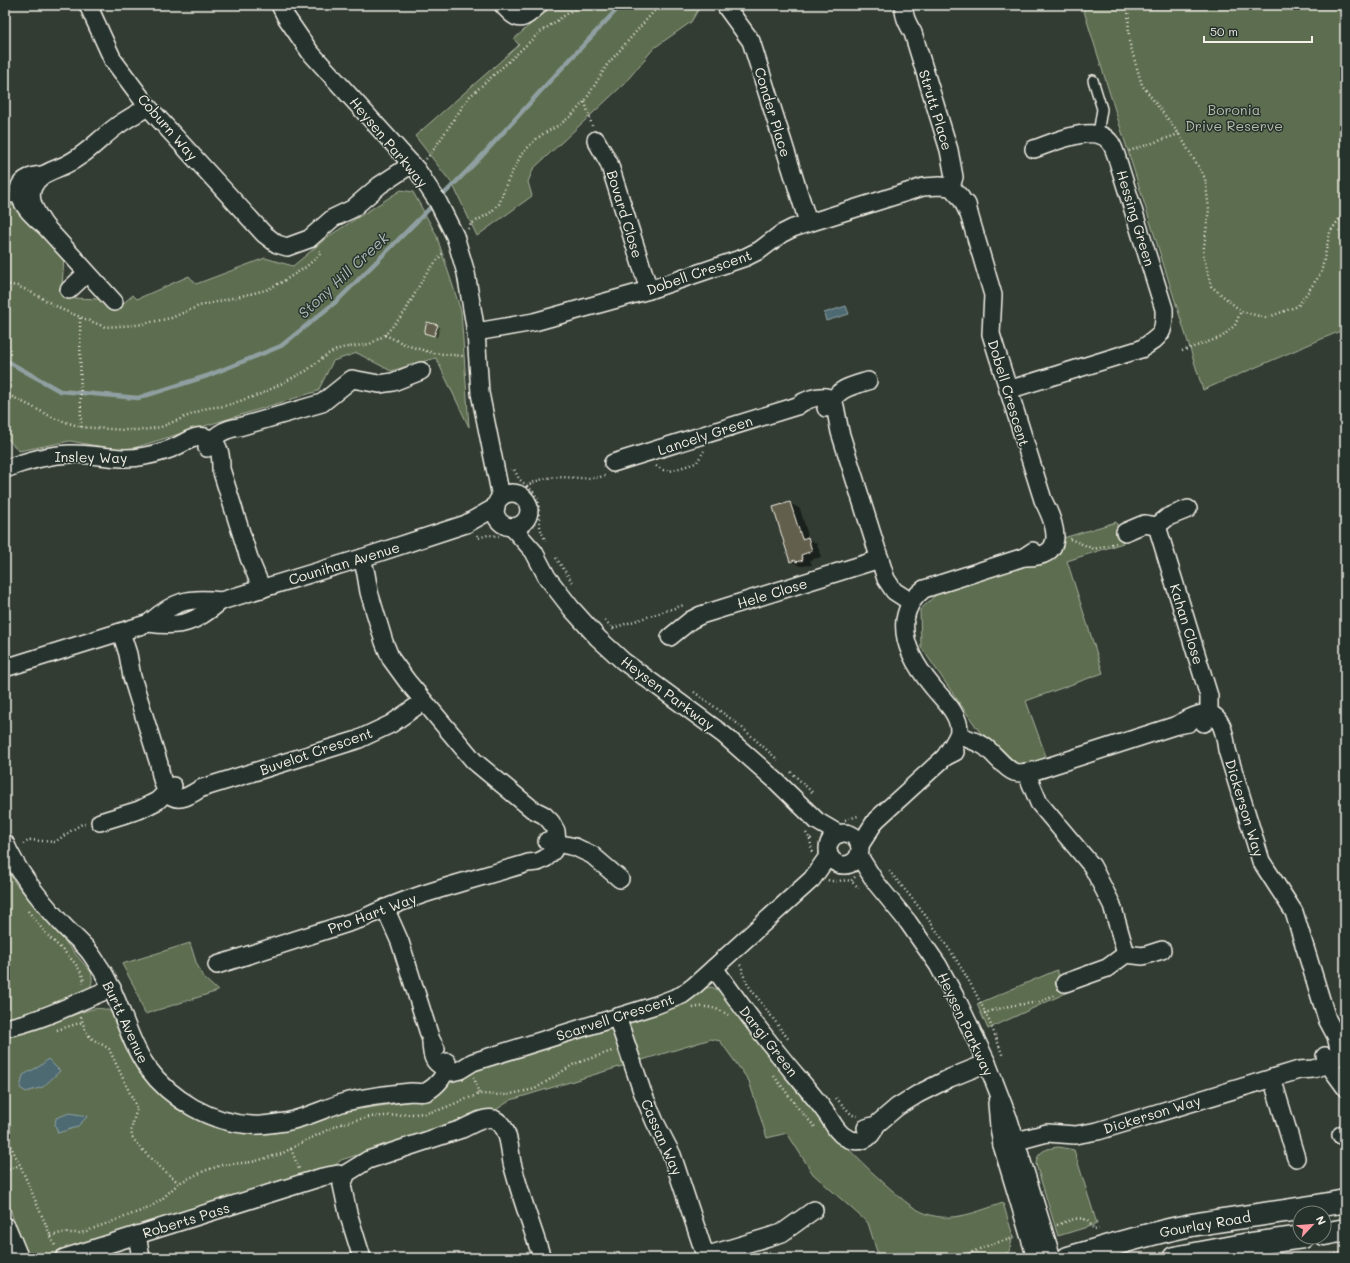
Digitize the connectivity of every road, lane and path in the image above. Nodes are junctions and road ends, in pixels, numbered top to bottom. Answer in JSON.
{"nodes":[{"id":1,"x":280,"y":5,"type":"edge"},
{"id":2,"x":503,"y":5,"type":"edge"},
{"id":3,"x":539,"y":5,"type":"edge"},
{"id":4,"x":573,"y":5,"type":"edge"},
{"id":5,"x":580,"y":5,"type":"edge"},
{"id":6,"x":661,"y":5,"type":"edge"},
{"id":7,"x":904,"y":5,"type":"edge"},
{"id":8,"x":915,"y":5,"type":"edge"},
{"id":9,"x":1128,"y":5,"type":"edge"},
{"id":10,"x":89,"y":6,"type":"edge"},
{"id":11,"x":576,"y":8,"type":"junction"},
{"id":12,"x":727,"y":8,"type":"dead end"},
{"id":13,"x":913,"y":33,"type":"junction"},
{"id":14,"x":1093,"y":80,"type":"dead end"},
{"id":15,"x":585,"y":101,"type":"junction"},
{"id":16,"x":144,"y":102,"type":"junction"},
{"id":17,"x":1098,"y":134,"type":"junction"},
{"id":18,"x":1179,"y":134,"type":"junction"},
{"id":19,"x":596,"y":140,"type":"joint"},
{"id":20,"x":1034,"y":149,"type":"dead end"},
{"id":21,"x":1116,"y":155,"type":"junction"},
{"id":22,"x":415,"y":168,"type":"junction"},
{"id":23,"x":952,"y":182,"type":"junction"},
{"id":24,"x":18,"y":197,"type":"edge"},
{"id":25,"x":1345,"y":211,"type":"edge"},
{"id":26,"x":808,"y":222,"type":"junction"},
{"id":27,"x":455,"y":236,"type":"junction"},
{"id":28,"x":309,"y":239,"type":"junction"},
{"id":29,"x":87,"y":273,"type":"junction"},
{"id":30,"x":5,"y":284,"type":"edge"},
{"id":31,"x":69,"y":290,"type":"dead end"},
{"id":32,"x":649,"y":290,"type":"junction"},
{"id":33,"x":114,"y":302,"type":"dead end"},
{"id":34,"x":1241,"y":311,"type":"junction"},
{"id":35,"x":80,"y":318,"type":"junction"},
{"id":36,"x":475,"y":328,"type":"junction"},
{"id":37,"x":385,"y":335,"type":"junction"},
{"id":38,"x":1182,"y":351,"type":"dead end"},
{"id":39,"x":478,"y":358,"type":"junction"},
{"id":40,"x":421,"y":371,"type":"dead end"},
{"id":41,"x":868,"y":381,"type":"dead end"},
{"id":42,"x":1008,"y":390,"type":"junction"},
{"id":43,"x":5,"y":393,"type":"edge"},
{"id":44,"x":828,"y":405,"type":"junction"},
{"id":45,"x":81,"y":426,"type":"junction"},
{"id":46,"x":212,"y":444,"type":"junction"},
{"id":47,"x":707,"y":449,"type":"dead end"},
{"id":48,"x":652,"y":464,"type":"dead end"},
{"id":49,"x":498,"y":466,"type":"junction"},
{"id":50,"x":5,"y":469,"type":"edge"},
{"id":51,"x":611,"y":469,"type":"joint"},
{"id":52,"x":510,"y":496,"type":"junction"},
{"id":53,"x":1043,"y":500,"type":"junction"},
{"id":54,"x":1188,"y":509,"type":"dead end"},
{"id":55,"x":470,"y":524,"type":"junction"},
{"id":56,"x":510,"y":526,"type":"junction"},
{"id":57,"x":1157,"y":526,"type":"junction"},
{"id":58,"x":1121,"y":537,"type":"joint"},
{"id":59,"x":1056,"y":538,"type":"junction"},
{"id":60,"x":541,"y":554,"type":"junction"},
{"id":61,"x":1024,"y":557,"type":"junction"},
{"id":62,"x":358,"y":559,"type":"junction"},
{"id":63,"x":880,"y":559,"type":"junction"},
{"id":64,"x":576,"y":587,"type":"dead end"},
{"id":65,"x":259,"y":590,"type":"junction"},
{"id":66,"x":911,"y":602,"type":"junction"},
{"id":67,"x":603,"y":619,"type":"dead end"},
{"id":68,"x":118,"y":633,"type":"junction"},
{"id":69,"x":617,"y":633,"type":"dead end"},
{"id":70,"x":670,"y":637,"type":"dead end"},
{"id":71,"x":5,"y":668,"type":"edge"},
{"id":72,"x":688,"y":688,"type":"dead end"},
{"id":73,"x":424,"y":701,"type":"junction"},
{"id":74,"x":1207,"y":718,"type":"junction"},
{"id":75,"x":963,"y":737,"type":"junction"},
{"id":76,"x":783,"y":764,"type":"dead end"},
{"id":77,"x":788,"y":769,"type":"dead end"},
{"id":78,"x":1026,"y":772,"type":"junction"},
{"id":79,"x":170,"y":789,"type":"junction"},
{"id":80,"x":817,"y":798,"type":"dead end"},
{"id":81,"x":100,"y":822,"type":"joint"},
{"id":82,"x":552,"y":842,"type":"junction"},
{"id":83,"x":5,"y":843,"type":"edge"},
{"id":84,"x":23,"y":844,"type":"dead end"},
{"id":85,"x":844,"y":850,"type":"junction"},
{"id":86,"x":620,"y":879,"type":"dead end"},
{"id":87,"x":25,"y":907,"type":"dead end"},
{"id":88,"x":388,"y":907,"type":"junction"},
{"id":89,"x":1162,"y":950,"type":"dead end"},
{"id":90,"x":1126,"y":954,"type":"junction"},
{"id":91,"x":728,"y":955,"type":"junction"},
{"id":92,"x":217,"y":965,"type":"dead end"},
{"id":93,"x":714,"y":968,"type":"junction"},
{"id":94,"x":1065,"y":983,"type":"joint"},
{"id":95,"x":114,"y":992,"type":"junction"},
{"id":96,"x":78,"y":1006,"type":"junction"},
{"id":97,"x":688,"y":1009,"type":"dead end"},
{"id":98,"x":617,"y":1017,"type":"junction"},
{"id":99,"x":732,"y":1018,"type":"dead end"},
{"id":100,"x":967,"y":1020,"type":"junction"},
{"id":101,"x":5,"y":1028,"type":"edge"},
{"id":102,"x":793,"y":1045,"type":"dead end"},
{"id":103,"x":627,"y":1046,"type":"junction"},
{"id":104,"x":1327,"y":1060,"type":"junction"},
{"id":105,"x":987,"y":1063,"type":"junction"},
{"id":106,"x":444,"y":1066,"type":"junction"},
{"id":107,"x":772,"y":1072,"type":"dead end"},
{"id":108,"x":1272,"y":1078,"type":"junction"},
{"id":109,"x":1345,"y":1087,"type":"edge"},
{"id":110,"x":832,"y":1094,"type":"dead end"},
{"id":111,"x":876,"y":1125,"type":"junction"},
{"id":112,"x":816,"y":1128,"type":"dead end"},
{"id":113,"x":5,"y":1135,"type":"edge"},
{"id":114,"x":1009,"y":1143,"type":"junction"},
{"id":115,"x":291,"y":1149,"type":"junction"},
{"id":116,"x":1296,"y":1158,"type":"dead end"},
{"id":117,"x":20,"y":1165,"type":"junction"},
{"id":118,"x":5,"y":1171,"type":"edge"},
{"id":119,"x":340,"y":1178,"type":"junction"},
{"id":120,"x":306,"y":1183,"type":"junction"},
{"id":121,"x":179,"y":1184,"type":"junction"},
{"id":122,"x":1345,"y":1201,"type":"edge"},
{"id":123,"x":814,"y":1210,"type":"dead end"},
{"id":124,"x":5,"y":1229,"type":"edge"},
{"id":125,"x":1345,"y":1230,"type":"edge"},
{"id":126,"x":1332,"y":1232,"type":"edge"},
{"id":127,"x":51,"y":1236,"type":"junction"},
{"id":128,"x":133,"y":1237,"type":"junction"},
{"id":129,"x":1292,"y":1239,"type":"edge"},
{"id":130,"x":1345,"y":1252,"type":"edge"},
{"id":131,"x":61,"y":1255,"type":"edge"},
{"id":132,"x":706,"y":1257,"type":"edge"},
{"id":133,"x":17,"y":1258,"type":"edge"},
{"id":134,"x":138,"y":1258,"type":"edge"},
{"id":135,"x":141,"y":1258,"type":"edge"},
{"id":136,"x":362,"y":1258,"type":"edge"},
{"id":137,"x":542,"y":1258,"type":"edge"},
{"id":138,"x":1036,"y":1258,"type":"edge"},
{"id":139,"x":1052,"y":1258,"type":"edge"},
{"id":140,"x":1068,"y":1258,"type":"edge"},
{"id":141,"x":1174,"y":1258,"type":"edge"},
{"id":142,"x":1316,"y":1258,"type":"edge"}],
"edges":[{"from":1,"to":22,"type":"street","name":"Heysen Parkway"},
{"from":2,"to":3,"type":"street"},
{"from":4,"to":11,"type":"path"},
{"from":5,"to":11,"type":"path"},
{"from":6,"to":15,"type":"path"},
{"from":7,"to":13,"type":"street","name":"Strutt Place"},
{"from":8,"to":13,"type":"street","name":"Strutt Place"},
{"from":9,"to":18,"type":"path"},
{"from":10,"to":16,"type":"street","name":"Coburn Way"},
{"from":11,"to":22,"type":"path"},
{"from":12,"to":26,"type":"street","name":"Conder Place"},
{"from":13,"to":23,"type":"street","name":"Strutt Place"},
{"from":14,"to":17,"type":"lane"},
{"from":15,"to":19,"type":"path"},
{"from":15,"to":27,"type":"path"},
{"from":16,"to":24,"type":"street"},
{"from":16,"to":28,"type":"street","name":"Coburn Way"},
{"from":17,"to":20,"type":"street"},
{"from":17,"to":21,"type":"street","name":"Hessing Green"},
{"from":18,"to":21,"type":"path"},
{"from":18,"to":34,"type":"path"},
{"from":19,"to":32,"type":"street","name":"Bovard Close"},
{"from":21,"to":42,"type":"street","name":"Hessing Green"},
{"from":22,"to":27,"type":"street","name":"Heysen Parkway"},
{"from":22,"to":28,"type":"street","name":"Coburn Way"},
{"from":23,"to":26,"type":"street","name":"Dobell Crescent"},
{"from":23,"to":42,"type":"street","name":"Dobell Crescent"},
{"from":24,"to":29,"type":"street"},
{"from":25,"to":34,"type":"path"},
{"from":26,"to":32,"type":"street","name":"Dobell Crescent"},
{"from":27,"to":36,"type":"street","name":"Heysen Parkway"},
{"from":27,"to":37,"type":"path"},
{"from":28,"to":35,"type":"path"},
{"from":29,"to":31,"type":"street"},
{"from":29,"to":33,"type":"street"},
{"from":30,"to":35,"type":"path"},
{"from":32,"to":36,"type":"street","name":"Dobell Crescent"},
{"from":34,"to":38,"type":"path"},
{"from":35,"to":45,"type":"path"},
{"from":36,"to":39,"type":"street","name":"Heysen Parkway"},
{"from":37,"to":39,"type":"path"},
{"from":37,"to":45,"type":"path"},
{"from":39,"to":49,"type":"street","name":"Heysen Parkway"},
{"from":40,"to":46,"type":"street"},
{"from":41,"to":44,"type":"street"},
{"from":42,"to":53,"type":"street","name":"Dobell Crescent"},
{"from":43,"to":45,"type":"path"},
{"from":44,"to":51,"type":"street","name":"Lancely Green"},
{"from":44,"to":63,"type":"street"},
{"from":46,"to":50,"type":"street","name":"Insley Way"},
{"from":46,"to":65,"type":"street"},
{"from":47,"to":48,"type":"path"},
{"from":49,"to":52,"type":"street","name":"Heysen Parkway"},
{"from":49,"to":52,"type":"path"},
{"from":51,"to":52,"type":"path"},
{"from":52,"to":55,"type":"street","name":"Counihan Avenue"},
{"from":52,"to":56,"type":"street","name":"Heysen Parkway"},
{"from":52,"to":56,"type":"street"},
{"from":52,"to":60,"type":"path"},
{"from":53,"to":59,"type":"street","name":"Dobell Crescent"},
{"from":53,"to":61,"type":"street","name":"Dobell Crescent"},
{"from":54,"to":57,"type":"street"},
{"from":55,"to":56,"type":"street","name":"Counihan Avenue"},
{"from":55,"to":56,"type":"path"},
{"from":55,"to":62,"type":"street","name":"Counihan Avenue"},
{"from":56,"to":60,"type":"street","name":"Heysen Parkway"},
{"from":57,"to":58,"type":"street"},
{"from":57,"to":74,"type":"street","name":"Kahan Close"},
{"from":58,"to":59,"type":"path"},
{"from":59,"to":61,"type":"street","name":"Dobell Crescent"},
{"from":60,"to":64,"type":"path"},
{"from":60,"to":85,"type":"street","name":"Heysen Parkway"},
{"from":61,"to":66,"type":"street","name":"Dobell Crescent"},
{"from":62,"to":65,"type":"street","name":"Counihan Avenue"},
{"from":62,"to":73,"type":"street"},
{"from":63,"to":66,"type":"street"},
{"from":63,"to":70,"type":"street","name":"Hele Close"},
{"from":65,"to":68,"type":"street","name":"Counihan Avenue"},
{"from":66,"to":75,"type":"street","name":"Dobell Crescent"},
{"from":67,"to":69,"type":"path"},
{"from":68,"to":71,"type":"street","name":"Counihan Avenue"},
{"from":68,"to":79,"type":"street"},
{"from":72,"to":76,"type":"path"},
{"from":73,"to":79,"type":"street","name":"Buvelot Crescent"},
{"from":73,"to":82,"type":"street"},
{"from":74,"to":78,"type":"street"},
{"from":74,"to":104,"type":"street","name":"Dickerson Way"},
{"from":75,"to":78,"type":"street"},
{"from":75,"to":85,"type":"street"},
{"from":77,"to":80,"type":"path"},
{"from":78,"to":90,"type":"street"},
{"from":79,"to":81,"type":"street"},
{"from":81,"to":84,"type":"path"},
{"from":82,"to":86,"type":"street"},
{"from":82,"to":88,"type":"street","name":"Pro Hart Way"},
{"from":83,"to":95,"type":"street","name":"Burtt Avenue"},
{"from":85,"to":91,"type":"street","name":"Scarvell Crescent"},
{"from":85,"to":100,"type":"street","name":"Heysen Parkway"},
{"from":87,"to":96,"type":"path"},
{"from":88,"to":92,"type":"street","name":"Pro Hart Way"},
{"from":88,"to":106,"type":"street"},
{"from":89,"to":90,"type":"street"},
{"from":90,"to":94,"type":"street"},
{"from":91,"to":93,"type":"street","name":"Scarvell Crescent"},
{"from":91,"to":102,"type":"path"},
{"from":93,"to":98,"type":"street","name":"Scarvell Crescent"},
{"from":93,"to":111,"type":"street","name":"Dargi Green"},
{"from":94,"to":100,"type":"path"},
{"from":95,"to":96,"type":"street"},
{"from":95,"to":106,"type":"street","name":"Burtt Avenue"},
{"from":96,"to":101,"type":"street"},
{"from":96,"to":121,"type":"path"},
{"from":97,"to":99,"type":"path"},
{"from":98,"to":103,"type":"street","name":"Cassan Way"},
{"from":98,"to":106,"type":"street","name":"Scarvell Crescent"},
{"from":100,"to":105,"type":"street","name":"Heysen Parkway"},
{"from":103,"to":115,"type":"path"},
{"from":103,"to":132,"type":"street","name":"Cassan Way"},
{"from":104,"to":108,"type":"street","name":"Dickerson Way"},
{"from":104,"to":109,"type":"street"},
{"from":105,"to":111,"type":"street","name":"Dargi Green"},
{"from":105,"to":114,"type":"street","name":"Heysen Parkway"},
{"from":107,"to":112,"type":"path"},
{"from":108,"to":114,"type":"street","name":"Dickerson Way"},
{"from":108,"to":116,"type":"street"},
{"from":110,"to":111,"type":"path"},
{"from":113,"to":117,"type":"path"},
{"from":114,"to":138,"type":"street","name":"Heysen Parkway"},
{"from":114,"to":139,"type":"street","name":"Heysen Parkway"},
{"from":115,"to":120,"type":"path"},
{"from":115,"to":121,"type":"path"},
{"from":117,"to":118,"type":"path"},
{"from":117,"to":127,"type":"path"},
{"from":119,"to":120,"type":"street","name":"Roberts Pass"},
{"from":119,"to":136,"type":"street"},
{"from":119,"to":137,"type":"street"},
{"from":120,"to":128,"type":"street","name":"Roberts Pass"},
{"from":121,"to":127,"type":"path"},
{"from":122,"to":140,"type":"main road","name":"Gourlay Road"},
{"from":123,"to":132,"type":"street"},
{"from":124,"to":133,"type":"main road"},
{"from":125,"to":126,"type":"main road"},
{"from":127,"to":131,"type":"path"},
{"from":128,"to":131,"type":"street","name":"Roberts Pass"},
{"from":128,"to":134,"type":"street"},
{"from":128,"to":135,"type":"street"},
{"from":129,"to":141,"type":"main road","name":"Gourlay Road"},
{"from":130,"to":142,"type":"path"}]}
